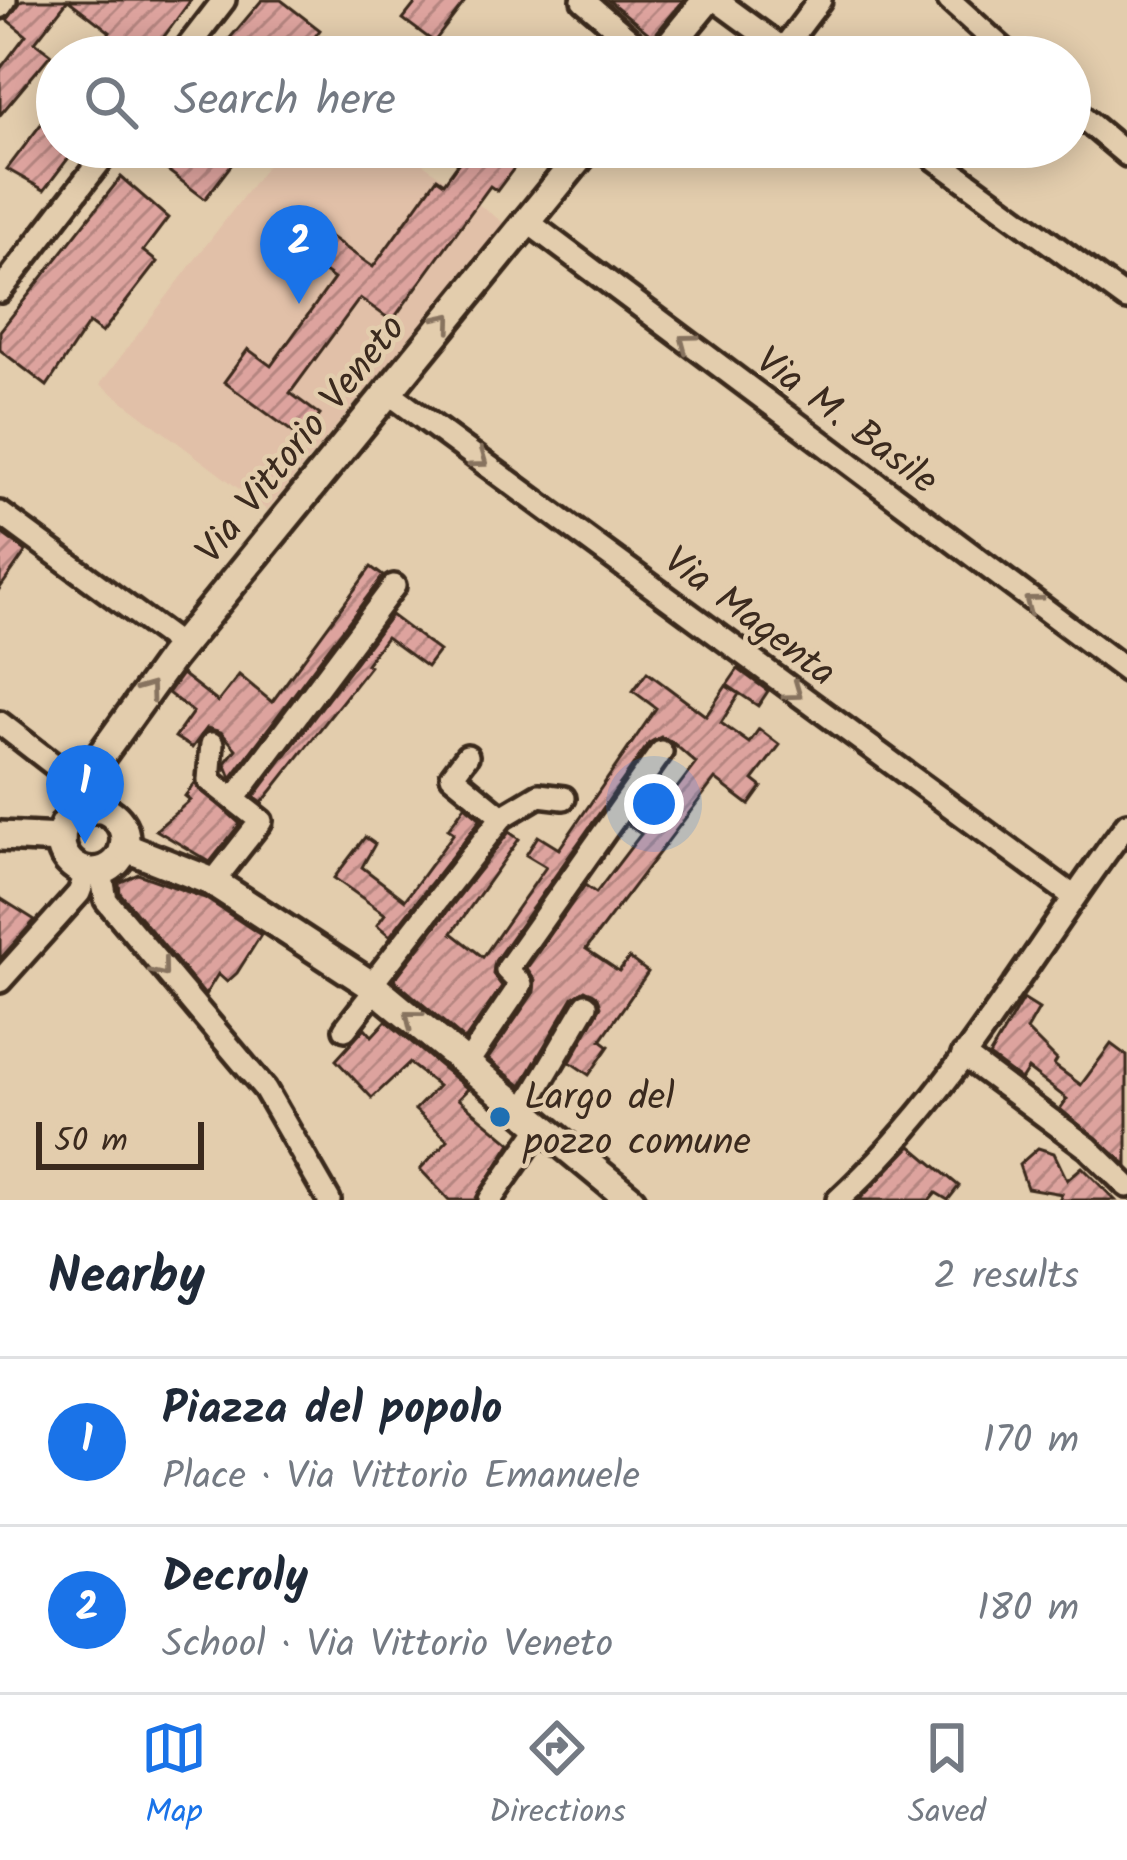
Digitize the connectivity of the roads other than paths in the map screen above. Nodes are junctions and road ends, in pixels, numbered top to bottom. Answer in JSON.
{"nodes":[{"id":1,"x":224,"y":0,"type":"edge"},
{"id":2,"x":583,"y":0,"type":"edge"},
{"id":3,"x":711,"y":0,"type":"edge"},
{"id":4,"x":820,"y":0,"type":"edge"},
{"id":5,"x":949,"y":0,"type":"edge"},
{"id":6,"x":196,"y":36,"type":"edge"},
{"id":7,"x":625,"y":36,"type":"edge"},
{"id":8,"x":679,"y":36,"type":"edge"},
{"id":9,"x":763,"y":36,"type":"edge"},
{"id":10,"x":798,"y":36,"type":"edge"},
{"id":11,"x":989,"y":36,"type":"edge"},
{"id":12,"x":1091,"y":125,"type":"edge"},
{"id":13,"x":1127,"y":155,"type":"edge"},
{"id":14,"x":95,"y":168,"type":"edge"},
{"id":15,"x":571,"y":168,"type":"edge"},
{"id":16,"x":948,"y":168,"type":"edge"},
{"id":17,"x":528,"y":222,"type":"junction"},
{"id":18,"x":0,"y":291,"type":"edge"},
{"id":19,"x":1127,"y":299,"type":"edge"},
{"id":20,"x":386,"y":391,"type":"junction"},
{"id":21,"x":0,"y":513,"type":"edge"},
{"id":22,"x":394,"y":586,"type":"dead end"},
{"id":23,"x":181,"y":646,"type":"junction"},
{"id":24,"x":1127,"y":671,"type":"edge"},
{"id":25,"x":0,"y":723,"type":"edge"},
{"id":26,"x":212,"y":744,"type":"dead end"},
{"id":27,"x":661,"y":752,"type":"dead end"},
{"id":28,"x":467,"y":756,"type":"dead end"},
{"id":29,"x":88,"y":797,"type":"junction"},
{"id":30,"x":564,"y":798,"type":"dead end"},
{"id":31,"x":234,"y":799,"type":"junction"},
{"id":32,"x":502,"y":817,"type":"junction"},
{"id":33,"x":1127,"y":824,"type":"edge"},
{"id":34,"x":0,"y":836,"type":"edge"},
{"id":35,"x":62,"y":839,"type":"junction"},
{"id":36,"x":124,"y":847,"type":"junction"},
{"id":37,"x":94,"y":872,"type":"junction"},
{"id":38,"x":213,"y":882,"type":"junction"},
{"id":39,"x":1073,"y":896,"type":"junction"},
{"id":40,"x":0,"y":981,"type":"edge"},
{"id":41,"x":373,"y":987,"type":"junction"},
{"id":42,"x":586,"y":1005,"type":"dead end"},
{"id":43,"x":346,"y":1029,"type":"dead end"},
{"id":44,"x":963,"y":1055,"type":"junction"},
{"id":45,"x":466,"y":1065,"type":"junction"},
{"id":46,"x":532,"y":1120,"type":"junction"},
{"id":47,"x":1124,"y":1179,"type":"edge"},
{"id":48,"x":604,"y":1192,"type":"edge"},
{"id":49,"x":329,"y":1200,"type":"edge"},
{"id":50,"x":490,"y":1200,"type":"edge"},
{"id":51,"x":632,"y":1200,"type":"edge"},
{"id":52,"x":838,"y":1200,"type":"edge"}],
"edges":[{"from":1,"to":6,"type":"street"},
{"from":2,"to":7,"type":"street"},
{"from":3,"to":8,"type":"street"},
{"from":3,"to":9,"type":"street"},
{"from":4,"to":10,"type":"street"},
{"from":5,"to":11,"type":"street"},
{"from":12,"to":13,"type":"street"},
{"from":14,"to":18,"type":"street"},
{"from":15,"to":17,"type":"street","name":"Via Vittorio Veneto"},
{"from":16,"to":19,"type":"street"},
{"from":20,"to":17,"type":"street","name":"Via Vittorio Veneto","one_way":true},
{"from":24,"to":17,"type":"street","name":"Via M. Basile","one_way":true},
{"from":20,"to":23,"type":"street","name":"Via Vittorio Veneto"},
{"from":20,"to":39,"type":"street","name":"Via Magenta","one_way":true},
{"from":21,"to":23,"type":"street"},
{"from":22,"to":31,"type":"street"},
{"from":29,"to":23,"type":"street","name":"Via Vittorio Veneto","one_way":true},
{"from":25,"to":29,"type":"street"},
{"from":26,"to":31,"type":"street"},
{"from":27,"to":45,"type":"street"},
{"from":28,"to":32,"type":"street"},
{"from":29,"to":35,"type":"street"},
{"from":29,"to":36,"type":"street"},
{"from":30,"to":32,"type":"street"},
{"from":31,"to":38,"type":"street"},
{"from":32,"to":41,"type":"street"},
{"from":33,"to":39,"type":"street"},
{"from":34,"to":35,"type":"street"},
{"from":35,"to":37,"type":"street"},
{"from":36,"to":37,"type":"street"},
{"from":36,"to":38,"type":"street"},
{"from":37,"to":40,"type":"street"},
{"from":37,"to":49,"type":"street","one_way":true},
{"from":38,"to":41,"type":"street"},
{"from":39,"to":44,"type":"street"},
{"from":41,"to":43,"type":"street"},
{"from":45,"to":41,"type":"street","one_way":true},
{"from":42,"to":46,"type":"street"},
{"from":44,"to":47,"type":"street"},
{"from":44,"to":52,"type":"street"},
{"from":45,"to":46,"type":"street"},
{"from":46,"to":48,"type":"street"},
{"from":46,"to":50,"type":"street"},
{"from":48,"to":51,"type":"street"}]}
